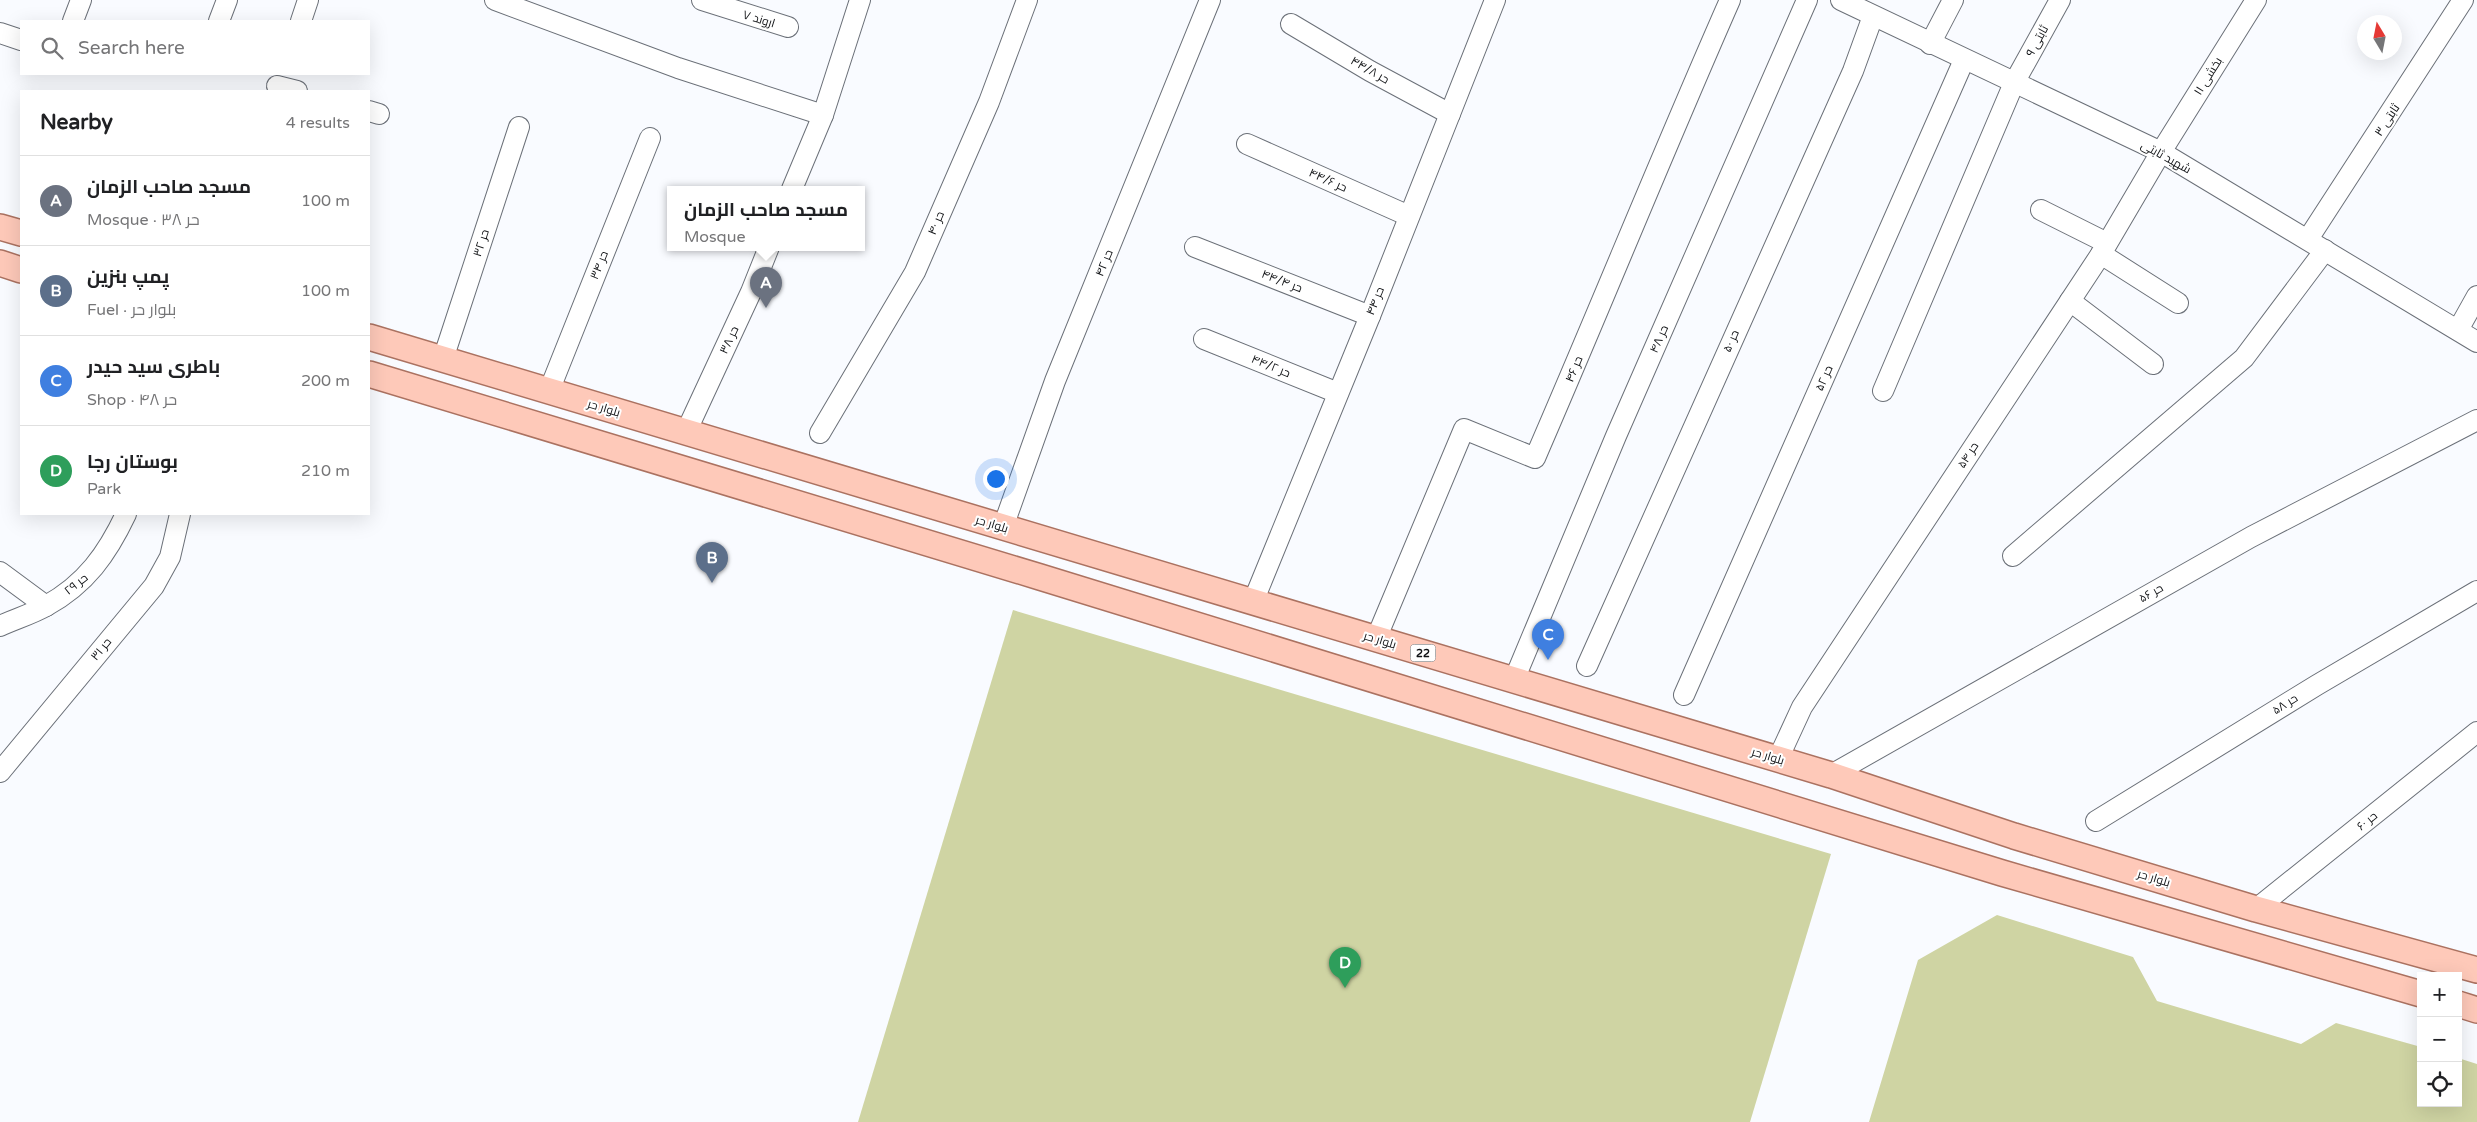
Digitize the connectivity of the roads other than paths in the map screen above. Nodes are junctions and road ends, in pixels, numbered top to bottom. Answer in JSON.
{"nodes":[{"id":1,"x":81,"y":0,"type":"edge"},
{"id":2,"x":227,"y":0,"type":"edge"},
{"id":3,"x":308,"y":0,"type":"edge"},
{"id":4,"x":495,"y":0,"type":"edge"},
{"id":5,"x":702,"y":0,"type":"edge"},
{"id":6,"x":860,"y":0,"type":"edge"},
{"id":7,"x":1027,"y":0,"type":"edge"},
{"id":8,"x":1210,"y":0,"type":"edge"},
{"id":9,"x":1730,"y":0,"type":"edge"},
{"id":10,"x":1807,"y":0,"type":"edge"},
{"id":11,"x":1841,"y":0,"type":"edge"},
{"id":12,"x":1953,"y":0,"type":"edge"},
{"id":13,"x":2060,"y":0,"type":"edge"},
{"id":14,"x":2256,"y":0,"type":"edge"},
{"id":15,"x":2464,"y":0,"type":"edge"},
{"id":16,"x":1490,"y":2,"type":"edge"},
{"id":17,"x":724,"y":4,"type":"edge"},
{"id":18,"x":1873,"y":16,"type":"junction"},
{"id":19,"x":73,"y":20,"type":"edge"},
{"id":20,"x":219,"y":20,"type":"edge"},
{"id":21,"x":301,"y":20,"type":"edge"},
{"id":22,"x":1291,"y":24,"type":"dead end"},
{"id":23,"x":788,"y":27,"type":"dead end"},
{"id":24,"x":0,"y":33,"type":"edge"},
{"id":25,"x":20,"y":40,"type":"edge"},
{"id":26,"x":1930,"y":44,"type":"junction"},
{"id":27,"x":1964,"y":60,"type":"junction"},
{"id":28,"x":2014,"y":82,"type":"junction"},
{"id":29,"x":279,"y":84,"type":"edge"},
{"id":30,"x":294,"y":90,"type":"edge"},
{"id":31,"x":1450,"y":114,"type":"junction"},
{"id":32,"x":823,"y":115,"type":"junction"},
{"id":33,"x":520,"y":127,"type":"dead end"},
{"id":34,"x":650,"y":138,"type":"dead end"},
{"id":35,"x":1247,"y":144,"type":"dead end"},
{"id":36,"x":2161,"y":152,"type":"junction"},
{"id":37,"x":793,"y":186,"type":"edge"},
{"id":38,"x":2041,"y":210,"type":"dead end"},
{"id":39,"x":1409,"y":216,"type":"junction"},
{"id":40,"x":0,"y":227,"type":"edge"},
{"id":41,"x":20,"y":233,"type":"edge"},
{"id":42,"x":2308,"y":239,"type":"junction"},
{"id":43,"x":1195,"y":247,"type":"dead end"},
{"id":44,"x":2104,"y":248,"type":"junction"},
{"id":45,"x":2325,"y":250,"type":"junction"},
{"id":46,"x":767,"y":251,"type":"edge"},
{"id":47,"x":0,"y":263,"type":"edge"},
{"id":48,"x":20,"y":270,"type":"edge"},
{"id":49,"x":2477,"y":296,"type":"edge"},
{"id":50,"x":2070,"y":302,"type":"junction"},
{"id":51,"x":2178,"y":303,"type":"dead end"},
{"id":52,"x":1370,"y":316,"type":"junction"},
{"id":53,"x":2458,"y":330,"type":"junction"},
{"id":54,"x":370,"y":337,"type":"edge"},
{"id":55,"x":1204,"y":339,"type":"dead end"},
{"id":56,"x":2477,"y":342,"type":"edge"},
{"id":57,"x":443,"y":360,"type":"junction"},
{"id":58,"x":2153,"y":364,"type":"dead end"},
{"id":59,"x":370,"y":374,"type":"edge"},
{"id":60,"x":549,"y":391,"type":"junction"},
{"id":61,"x":1883,"y":391,"type":"dead end"},
{"id":62,"x":1338,"y":394,"type":"junction"},
{"id":63,"x":2477,"y":420,"type":"edge"},
{"id":64,"x":686,"y":432,"type":"junction"},
{"id":65,"x":820,"y":433,"type":"dead end"},
{"id":66,"x":126,"y":515,"type":"edge"},
{"id":67,"x":180,"y":515,"type":"edge"},
{"id":68,"x":1003,"y":527,"type":"junction"},
{"id":69,"x":2013,"y":556,"type":"dead end"},
{"id":70,"x":0,"y":572,"type":"edge"},
{"id":71,"x":2477,"y":591,"type":"edge"},
{"id":72,"x":1253,"y":602,"type":"junction"},
{"id":73,"x":46,"y":606,"type":"junction"},
{"id":74,"x":0,"y":626,"type":"edge"},
{"id":75,"x":1376,"y":639,"type":"junction"},
{"id":76,"x":1587,"y":666,"type":"dead end"},
{"id":77,"x":1514,"y":680,"type":"junction"},
{"id":78,"x":1684,"y":695,"type":"dead end"},
{"id":79,"x":2477,"y":732,"type":"edge"},
{"id":80,"x":1778,"y":760,"type":"junction"},
{"id":81,"x":0,"y":772,"type":"edge"},
{"id":82,"x":1831,"y":775,"type":"junction"},
{"id":83,"x":2096,"y":822,"type":"dead end"},
{"id":84,"x":2014,"y":836,"type":"junction"},
{"id":85,"x":2002,"y":873,"type":"junction"},
{"id":86,"x":2256,"y":909,"type":"junction"},
{"id":87,"x":2477,"y":970,"type":"edge"},
{"id":88,"x":2417,"y":993,"type":"edge"},
{"id":89,"x":2462,"y":1005,"type":"edge"},
{"id":90,"x":2477,"y":1010,"type":"edge"}],
"edges":[{"from":1,"to":19,"type":"street"},
{"from":2,"to":20,"type":"street"},
{"from":3,"to":21,"type":"street"},
{"from":4,"to":32,"type":"street"},
{"from":5,"to":17,"type":"street","name":"اروند ۷"},
{"from":6,"to":32,"type":"street"},
{"from":7,"to":65,"type":"street","name":"حر ۴۰"},
{"from":8,"to":68,"type":"street","name":"حر ۴۲"},
{"from":9,"to":75,"type":"street","name":"حر ۴۶"},
{"from":10,"to":77,"type":"street","name":"حر ۴۸"},
{"from":11,"to":18,"type":"street","name":"شهید ثابتی"},
{"from":12,"to":26,"type":"street"},
{"from":13,"to":28,"type":"street","name":"ثابتی ۹"},
{"from":14,"to":36,"type":"street","name":"بخشی ۱۱"},
{"from":15,"to":42,"type":"street","name":"ثابتی ۳"},
{"from":16,"to":31,"type":"street","name":"حر ۴۴"},
{"from":17,"to":23,"type":"street","name":"اروند ۷"},
{"from":18,"to":26,"type":"street","name":"شهید ثابتی"},
{"from":18,"to":76,"type":"street","name":"حر ۵۰"},
{"from":22,"to":31,"type":"street","name":"حر ۴۴/۸"},
{"from":24,"to":25,"type":"street"},
{"from":26,"to":27,"type":"street","name":"شهید ثابتی"},
{"from":27,"to":28,"type":"street","name":"شهید ثابتی"},
{"from":27,"to":78,"type":"street","name":"حر ۵۲"},
{"from":28,"to":36,"type":"street","name":"شهید ثابتی"},
{"from":28,"to":61,"type":"street","name":"ثابتی ۹"},
{"from":29,"to":30,"type":"street"},
{"from":31,"to":39,"type":"street","name":"حر ۴۴"},
{"from":32,"to":37,"type":"street"},
{"from":33,"to":57,"type":"street","name":"حر ۳۲"},
{"from":34,"to":60,"type":"street","name":"حر ۳۴"},
{"from":35,"to":39,"type":"street","name":"حر ۴۴/۶"},
{"from":36,"to":42,"type":"street","name":"شهید ثابتی"},
{"from":36,"to":44,"type":"street","name":"حر ۵۴"},
{"from":38,"to":44,"type":"street"},
{"from":39,"to":52,"type":"street","name":"حر ۴۴"},
{"from":40,"to":41,"type":"main road"},
{"from":42,"to":45,"type":"street","name":"شهید ثابتی"},
{"from":43,"to":52,"type":"street","name":"حر ۴۴/۴"},
{"from":44,"to":50,"type":"street","name":"حر ۵۴"},
{"from":44,"to":51,"type":"street"},
{"from":45,"to":53,"type":"street","name":"شهید ثابتی"},
{"from":45,"to":69,"type":"street"},
{"from":46,"to":64,"type":"street","name":"حر ۳۸"},
{"from":47,"to":48,"type":"main road"},
{"from":49,"to":53,"type":"street"},
{"from":50,"to":58,"type":"street"},
{"from":50,"to":80,"type":"street","name":"حر ۵۴"},
{"from":52,"to":62,"type":"street","name":"حر ۴۴"},
{"from":53,"to":56,"type":"street","name":"شهید ثابتی"},
{"from":54,"to":57,"type":"main road","name":"بلوار حر","number":"22"},
{"from":55,"to":62,"type":"street","name":"حر ۴۴/۲"},
{"from":57,"to":60,"type":"main road","name":"بلوار حر","number":"22"},
{"from":59,"to":85,"type":"main road"},
{"from":60,"to":64,"type":"main road","name":"بلوار حر","number":"22"},
{"from":62,"to":72,"type":"street","name":"حر ۴۴"},
{"from":63,"to":82,"type":"street","name":"حر ۵۶"},
{"from":64,"to":68,"type":"main road","name":"بلوار حر","number":"22"},
{"from":66,"to":73,"type":"street","name":"حر ۲۹"},
{"from":67,"to":81,"type":"street","name":"حر ۳۱"},
{"from":68,"to":72,"type":"main road","name":"بلوار حر","number":"22"},
{"from":70,"to":73,"type":"street"},
{"from":71,"to":83,"type":"street","name":"حر ۵۸"},
{"from":72,"to":75,"type":"main road","name":"بلوار حر","number":"22"},
{"from":73,"to":74,"type":"street","name":"حر ۲۹"},
{"from":75,"to":77,"type":"main road","name":"بلوار حر","number":"22"},
{"from":77,"to":80,"type":"main road","name":"بلوار حر","number":"22"},
{"from":79,"to":86,"type":"street","name":"حر ۶۰"},
{"from":80,"to":82,"type":"main road","name":"بلوار حر","number":"22"},
{"from":82,"to":84,"type":"main road","name":"بلوار حر","number":"22"},
{"from":84,"to":85,"type":"main road"},
{"from":84,"to":86,"type":"main road","name":"بلوار حر","number":"22"},
{"from":85,"to":88,"type":"main road"},
{"from":86,"to":87,"type":"main road","name":"بلوار حر","number":"22"},
{"from":89,"to":90,"type":"main road"}]}
